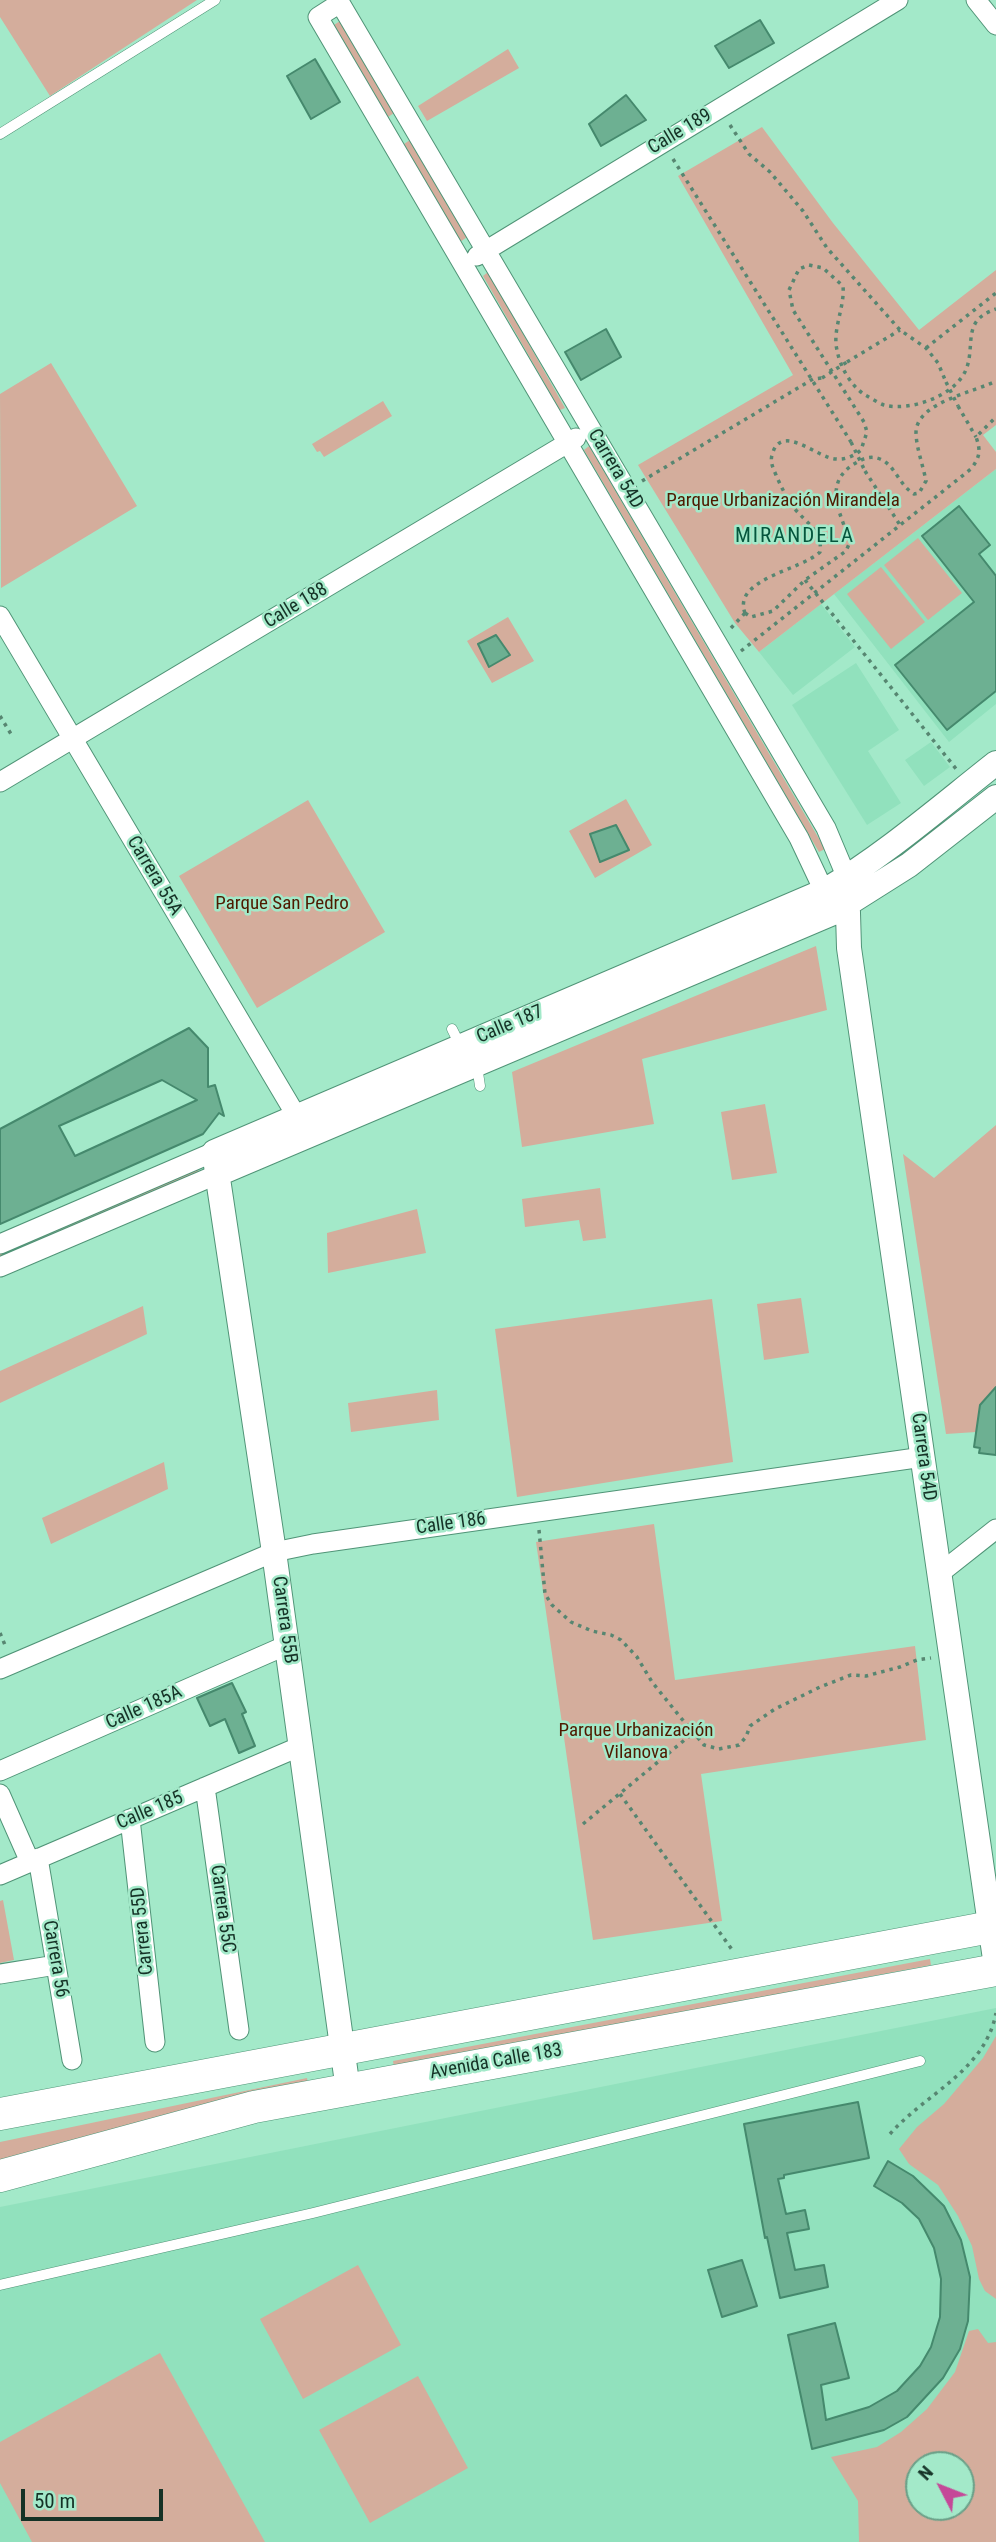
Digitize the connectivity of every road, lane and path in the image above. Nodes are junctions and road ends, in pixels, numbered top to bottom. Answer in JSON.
{"nodes":[{"id":1,"x":215,"y":0,"type":"edge"},
{"id":2,"x":898,"y":0,"type":"edge"},
{"id":3,"x":976,"y":0,"type":"edge"},
{"id":4,"x":996,"y":25,"type":"edge"},
{"id":5,"x":719,"y":109,"type":"junction"},
{"id":6,"x":409,"y":120,"type":"junction"},
{"id":7,"x":386,"y":133,"type":"junction"},
{"id":8,"x":0,"y":134,"type":"edge"},
{"id":9,"x":662,"y":143,"type":"junction"},
{"id":10,"x":486,"y":250,"type":"junction"},
{"id":11,"x":463,"y":265,"type":"junction"},
{"id":12,"x":996,"y":293,"type":"edge"},
{"id":13,"x":996,"y":309,"type":"edge"},
{"id":14,"x":900,"y":330,"type":"junction"},
{"id":15,"x":926,"y":348,"type":"junction"},
{"id":16,"x":813,"y":379,"type":"junction"},
{"id":17,"x":996,"y":381,"type":"edge"},
{"id":18,"x":996,"y":417,"type":"edge"},
{"id":19,"x":591,"y":429,"type":"junction"},
{"id":20,"x":976,"y":437,"type":"junction"},
{"id":21,"x":567,"y":443,"type":"junction"},
{"id":22,"x":627,"y":490,"type":"junction"},
{"id":23,"x":900,"y":525,"type":"junction"},
{"id":24,"x":805,"y":580,"type":"junction"},
{"id":25,"x":815,"y":592,"type":"junction"},
{"id":26,"x":0,"y":616,"type":"edge"},
{"id":27,"x":728,"y":662,"type":"junction"},
{"id":28,"x":0,"y":716,"type":"edge"},
{"id":29,"x":10,"y":734,"type":"dead end"},
{"id":30,"x":73,"y":739,"type":"junction"},
{"id":31,"x":996,"y":763,"type":"edge"},
{"id":32,"x":963,"y":778,"type":"dead end"},
{"id":33,"x":0,"y":782,"type":"edge"},
{"id":34,"x":996,"y":797,"type":"edge"},
{"id":35,"x":847,"y":878,"type":"junction"},
{"id":36,"x":835,"y":903,"type":"junction"},
{"id":37,"x":302,"y":1126,"type":"junction"},
{"id":38,"x":216,"y":1163,"type":"junction"},
{"id":39,"x":0,"y":1244,"type":"edge"},
{"id":40,"x":0,"y":1267,"type":"edge"},
{"id":41,"x":923,"y":1457,"type":"junction"},
{"id":42,"x":539,"y":1528,"type":"dead end"},
{"id":43,"x":996,"y":1530,"type":"edge"},
{"id":44,"x":274,"y":1552,"type":"junction"},
{"id":45,"x":940,"y":1574,"type":"junction"},
{"id":46,"x":0,"y":1633,"type":"edge"},
{"id":47,"x":287,"y":1645,"type":"junction"},
{"id":48,"x":8,"y":1651,"type":"dead end"},
{"id":49,"x":917,"y":1660,"type":"dead end"},
{"id":50,"x":0,"y":1669,"type":"edge"},
{"id":51,"x":693,"y":1733,"type":"junction"},
{"id":52,"x":301,"y":1746,"type":"junction"},
{"id":53,"x":0,"y":1771,"type":"edge"},
{"id":54,"x":205,"y":1787,"type":"junction"},
{"id":55,"x":0,"y":1794,"type":"edge"},
{"id":56,"x":620,"y":1794,"type":"junction"},
{"id":57,"x":130,"y":1819,"type":"junction"},
{"id":58,"x":583,"y":1824,"type":"dead end"},
{"id":59,"x":34,"y":1860,"type":"junction"},
{"id":60,"x":0,"y":1875,"type":"edge"},
{"id":61,"x":993,"y":1926,"type":"edge"},
{"id":62,"x":734,"y":1952,"type":"dead end"},
{"id":63,"x":56,"y":1965,"type":"junction"},
{"id":64,"x":996,"y":1968,"type":"edge"},
{"id":65,"x":0,"y":1974,"type":"edge"},
{"id":66,"x":996,"y":2013,"type":"edge"},
{"id":67,"x":239,"y":2030,"type":"dead end"},
{"id":68,"x":155,"y":2042,"type":"dead end"},
{"id":69,"x":342,"y":2050,"type":"junction"},
{"id":70,"x":72,"y":2060,"type":"dead end"},
{"id":71,"x":920,"y":2061,"type":"dead end"},
{"id":72,"x":348,"y":2090,"type":"junction"},
{"id":73,"x":0,"y":2114,"type":"edge"},
{"id":74,"x":890,"y":2134,"type":"dead end"},
{"id":75,"x":0,"y":2176,"type":"edge"},
{"id":76,"x":0,"y":2285,"type":"edge"}],
"edges":[{"from":1,"to":8,"type":"lane"},
{"from":2,"to":5,"type":"street","name":"Calle 189"},
{"from":3,"to":4,"type":"street"},
{"from":5,"to":9,"type":"street","name":"Calle 189"},
{"from":5,"to":14,"type":"path"},
{"from":6,"to":7,"type":"street"},
{"from":6,"to":7,"type":"street","name":"Carrera 54D"},
{"from":6,"to":10,"type":"street","name":"Carrera 54D"},
{"from":7,"to":11,"type":"street","name":"Carrera 54D"},
{"from":9,"to":10,"type":"street","name":"Calle 189"},
{"from":9,"to":16,"type":"path"},
{"from":10,"to":11,"type":"street","name":"Calle 189"},
{"from":10,"to":19,"type":"street","name":"Carrera 54D"},
{"from":11,"to":21,"type":"street","name":"Carrera 54D"},
{"from":12,"to":15,"type":"path"},
{"from":13,"to":24,"type":"path"},
{"from":14,"to":15,"type":"path"},
{"from":14,"to":16,"type":"path","bridge":true},
{"from":15,"to":20,"type":"path","bridge":true},
{"from":16,"to":22,"type":"path"},
{"from":16,"to":23,"type":"path","bridge":true},
{"from":17,"to":24,"type":"path"},
{"from":18,"to":20,"type":"path"},
{"from":19,"to":21,"type":"street","name":"Calle 188"},
{"from":19,"to":22,"type":"street","name":"Carrera 54D"},
{"from":20,"to":23,"type":"path"},
{"from":21,"to":30,"type":"street","name":"Calle 188"},
{"from":21,"to":36,"type":"street","name":"Carrera 54D"},
{"from":22,"to":27,"type":"street","name":"Carrera 54D"},
{"from":23,"to":25,"type":"path"},
{"from":24,"to":25,"type":"path"},
{"from":25,"to":27,"type":"path"},
{"from":25,"to":32,"type":"path"},
{"from":26,"to":30,"type":"street","name":"Carrera 55A"},
{"from":27,"to":35,"type":"street","name":"Carrera 54D"},
{"from":28,"to":29,"type":"path"},
{"from":30,"to":33,"type":"street","name":"Calle 188"},
{"from":30,"to":37,"type":"street","name":"Carrera 55A"},
{"from":31,"to":35,"type":"street","name":"Calle 187"},
{"from":34,"to":36,"type":"street","name":"Calle 187"},
{"from":35,"to":36,"type":"street","name":"Calle 187"},
{"from":36,"to":37,"type":"street","name":"Calle 187"},
{"from":36,"to":41,"type":"street","name":"Carrera 54D"},
{"from":37,"to":38,"type":"street","name":"Calle 187"},
{"from":38,"to":39,"type":"street","name":"Calle 187"},
{"from":38,"to":40,"type":"street","name":"Calle 187"},
{"from":38,"to":44,"type":"street","name":"Carrera 55B"},
{"from":41,"to":44,"type":"street","name":"Calle 186"},
{"from":41,"to":45,"type":"street","name":"Carrera 54D"},
{"from":42,"to":51,"type":"path"},
{"from":43,"to":45,"type":"street"},
{"from":44,"to":47,"type":"street","name":"Carrera 55B"},
{"from":44,"to":50,"type":"street","name":"Calle 186"},
{"from":45,"to":61,"type":"street","name":"Carrera 54D"},
{"from":46,"to":48,"type":"path"},
{"from":47,"to":52,"type":"street","name":"Carrera 55B"},
{"from":47,"to":53,"type":"street","name":"Calle 185A"},
{"from":49,"to":51,"type":"path"},
{"from":51,"to":56,"type":"path"},
{"from":52,"to":54,"type":"street","name":"Calle 185"},
{"from":52,"to":69,"type":"street","name":"Carrera 55B"},
{"from":54,"to":57,"type":"street","name":"Calle 185"},
{"from":54,"to":67,"type":"street","name":"Carrera 55C"},
{"from":55,"to":59,"type":"street","name":"Carrera 56"},
{"from":56,"to":58,"type":"path"},
{"from":56,"to":62,"type":"path"},
{"from":57,"to":59,"type":"street","name":"Calle 185"},
{"from":57,"to":68,"type":"street","name":"Carrera 55D"},
{"from":59,"to":60,"type":"street","name":"Calle 185"},
{"from":59,"to":63,"type":"street","name":"Carrera 56"},
{"from":61,"to":64,"type":"street","name":"Carrera 54D"},
{"from":61,"to":69,"type":"main road","name":"Avenida Calle 183"},
{"from":63,"to":65,"type":"street"},
{"from":63,"to":70,"type":"street","name":"Carrera 56"},
{"from":64,"to":72,"type":"main road","name":"Avenida Calle 183"},
{"from":66,"to":74,"type":"path"},
{"from":69,"to":72,"type":"street","name":"Carrera 55B"},
{"from":69,"to":73,"type":"main road","name":"Avenida Calle 183"},
{"from":71,"to":76,"type":"lane"},
{"from":72,"to":75,"type":"main road","name":"Avenida Calle 183"}]}
